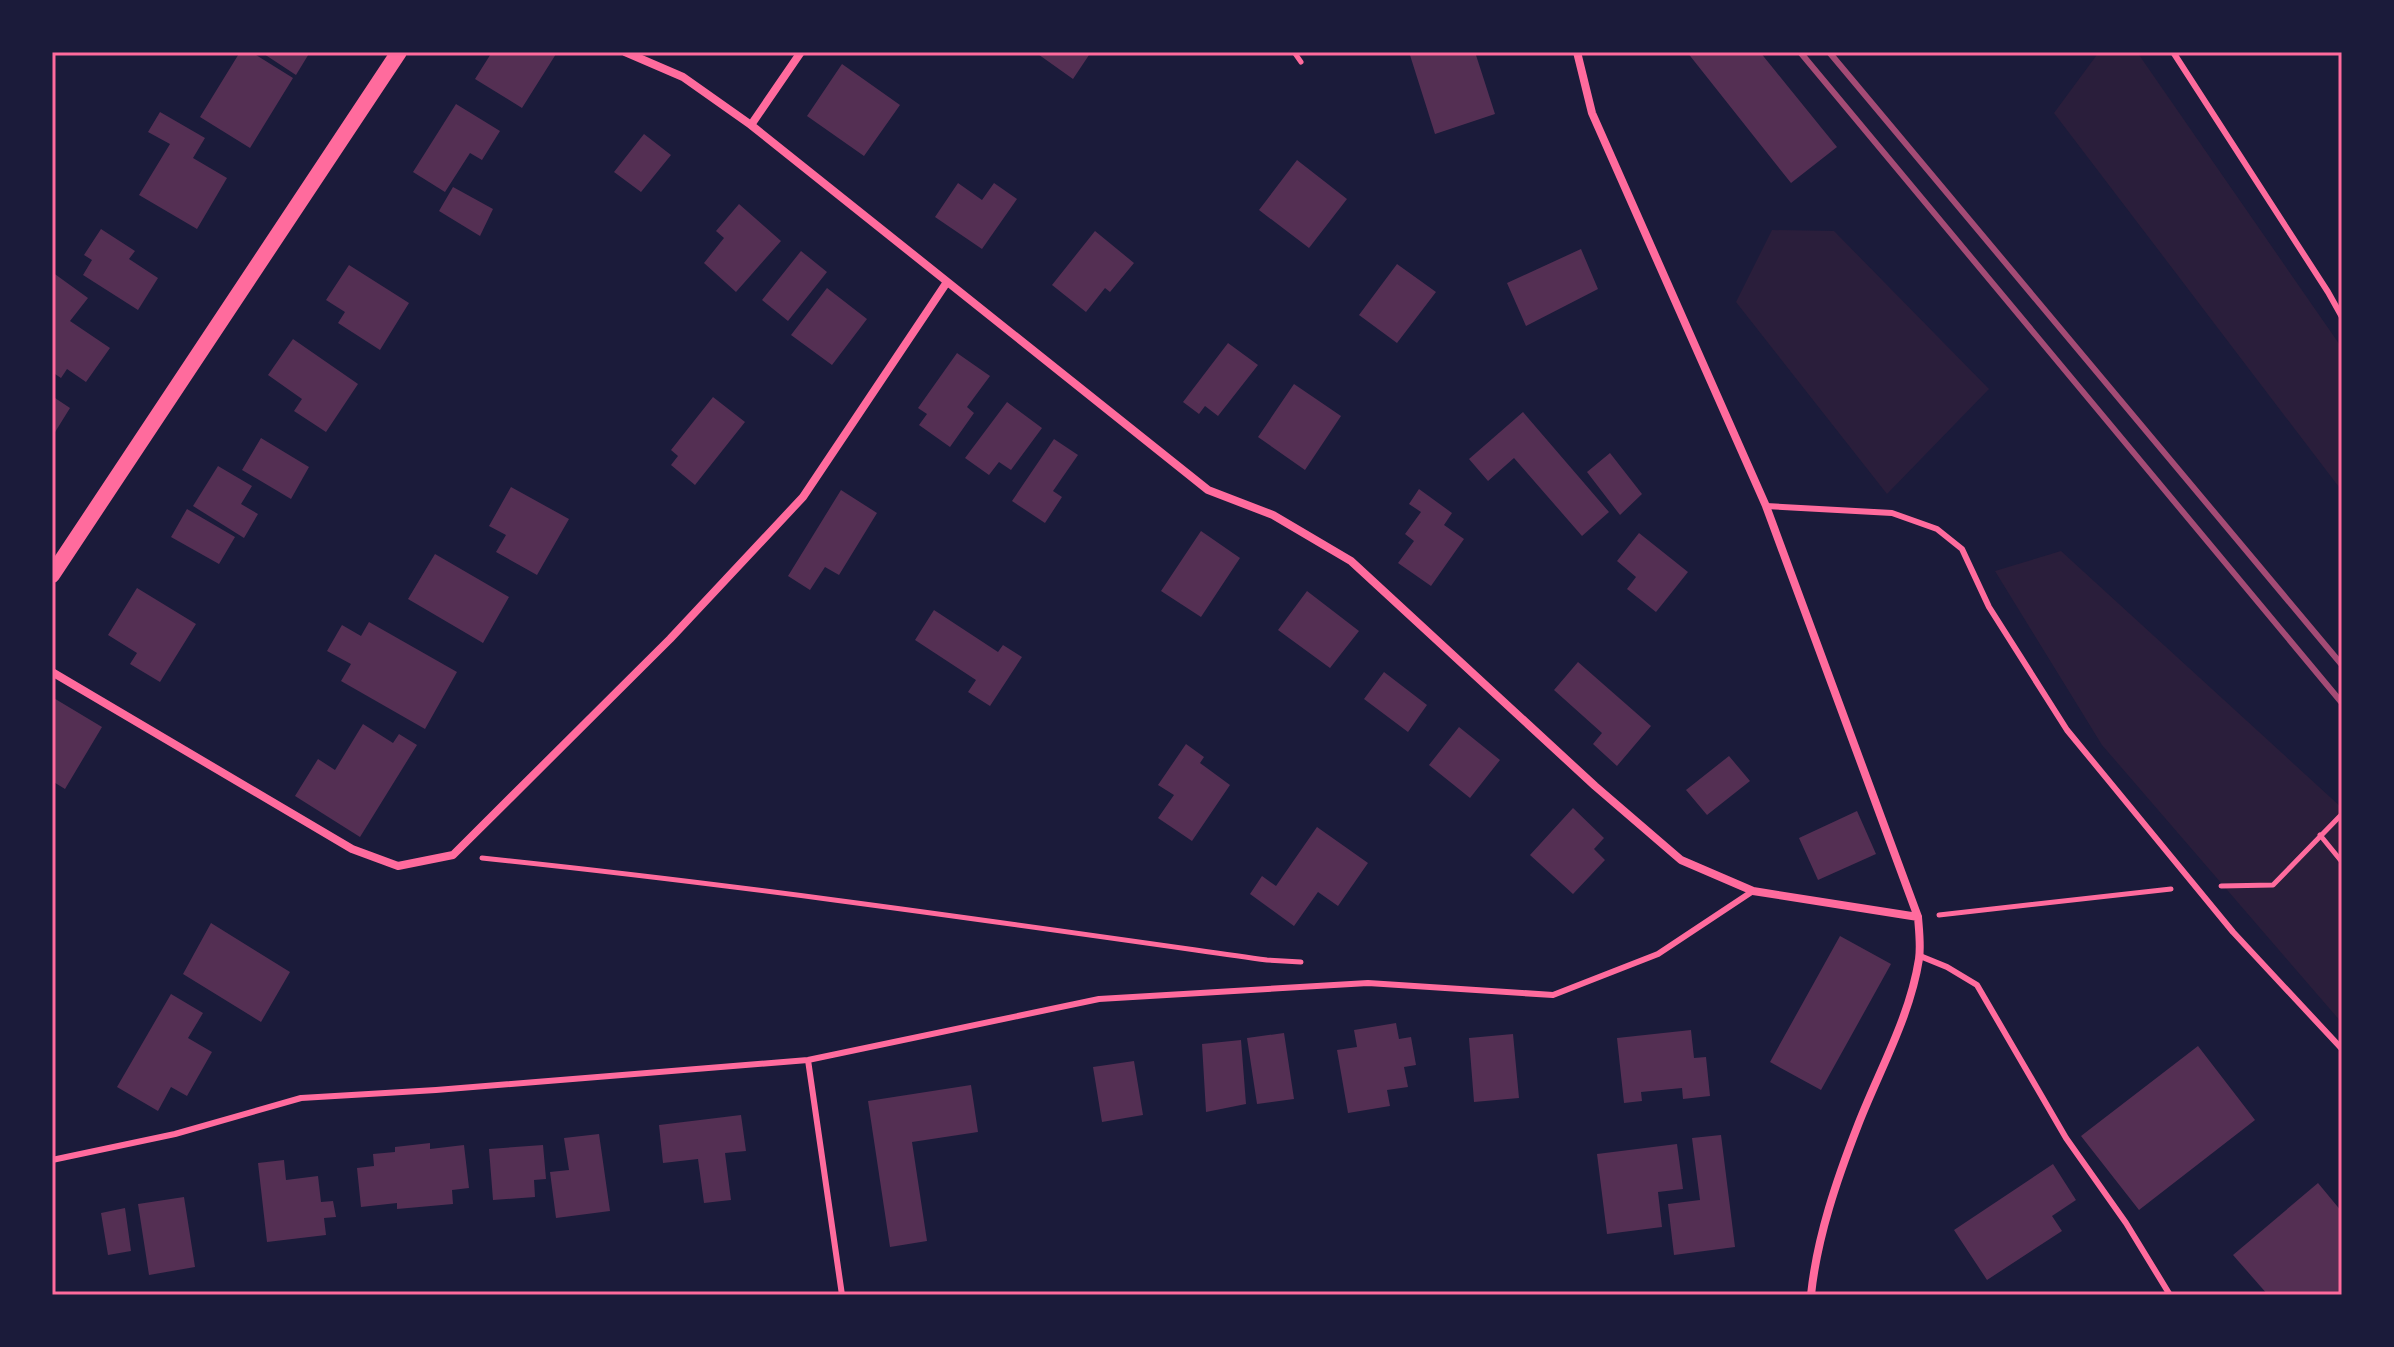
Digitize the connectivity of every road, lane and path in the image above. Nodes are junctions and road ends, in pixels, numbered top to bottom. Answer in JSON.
{"nodes":[{"id":1,"x":399,"y":52,"type":"edge"},
{"id":2,"x":625,"y":52,"type":"edge"},
{"id":3,"x":801,"y":52,"type":"edge"},
{"id":4,"x":1294,"y":52,"type":"edge"},
{"id":5,"x":1577,"y":52,"type":"edge"},
{"id":6,"x":2173,"y":52,"type":"edge"},
{"id":7,"x":1301,"y":62,"type":"dead end"},
{"id":8,"x":751,"y":125,"type":"junction"},
{"id":9,"x":947,"y":282,"type":"junction"},
{"id":10,"x":2342,"y":317,"type":"edge"},
{"id":11,"x":1766,"y":506,"type":"junction"},
{"id":12,"x":52,"y":575,"type":"edge"},
{"id":13,"x":52,"y":672,"type":"edge"},
{"id":14,"x":2342,"y":814,"type":"edge"},
{"id":15,"x":2320,"y":835,"type":"junction"},
{"id":16,"x":453,"y":855,"type":"junction"},
{"id":17,"x":2342,"y":862,"type":"edge"},
{"id":18,"x":2196,"y":886,"type":"junction"},
{"id":19,"x":1753,"y":891,"type":"junction"},
{"id":20,"x":1918,"y":917,"type":"junction"},
{"id":21,"x":1920,"y":956,"type":"junction"},
{"id":22,"x":1312,"y":963,"type":"dead end"},
{"id":23,"x":2342,"y":1049,"type":"edge"},
{"id":24,"x":808,"y":1060,"type":"junction"},
{"id":25,"x":52,"y":1160,"type":"edge"},
{"id":26,"x":842,"y":1295,"type":"edge"},
{"id":27,"x":1811,"y":1295,"type":"edge"},
{"id":28,"x":2170,"y":1295,"type":"edge"}],
"edges":[{"from":1,"to":12,"type":"main road"},
{"from":2,"to":8,"type":"street"},
{"from":3,"to":8,"type":"street"},
{"from":4,"to":7,"type":"path"},
{"from":5,"to":11,"type":"street"},
{"from":6,"to":10,"type":"lane"},
{"from":8,"to":9,"type":"street"},
{"from":9,"to":16,"type":"street"},
{"from":9,"to":19,"type":"street"},
{"from":11,"to":18,"type":"lane"},
{"from":11,"to":20,"type":"street"},
{"from":13,"to":16,"type":"street"},
{"from":14,"to":15,"type":"path"},
{"from":15,"to":17,"type":"path"},
{"from":15,"to":18,"type":"path"},
{"from":16,"to":22,"type":"path"},
{"from":18,"to":20,"type":"path"},
{"from":18,"to":23,"type":"lane"},
{"from":19,"to":20,"type":"street"},
{"from":19,"to":24,"type":"lane"},
{"from":20,"to":21,"type":"street"},
{"from":21,"to":27,"type":"street"},
{"from":21,"to":28,"type":"lane"},
{"from":24,"to":25,"type":"lane"},
{"from":24,"to":26,"type":"lane"}]}
